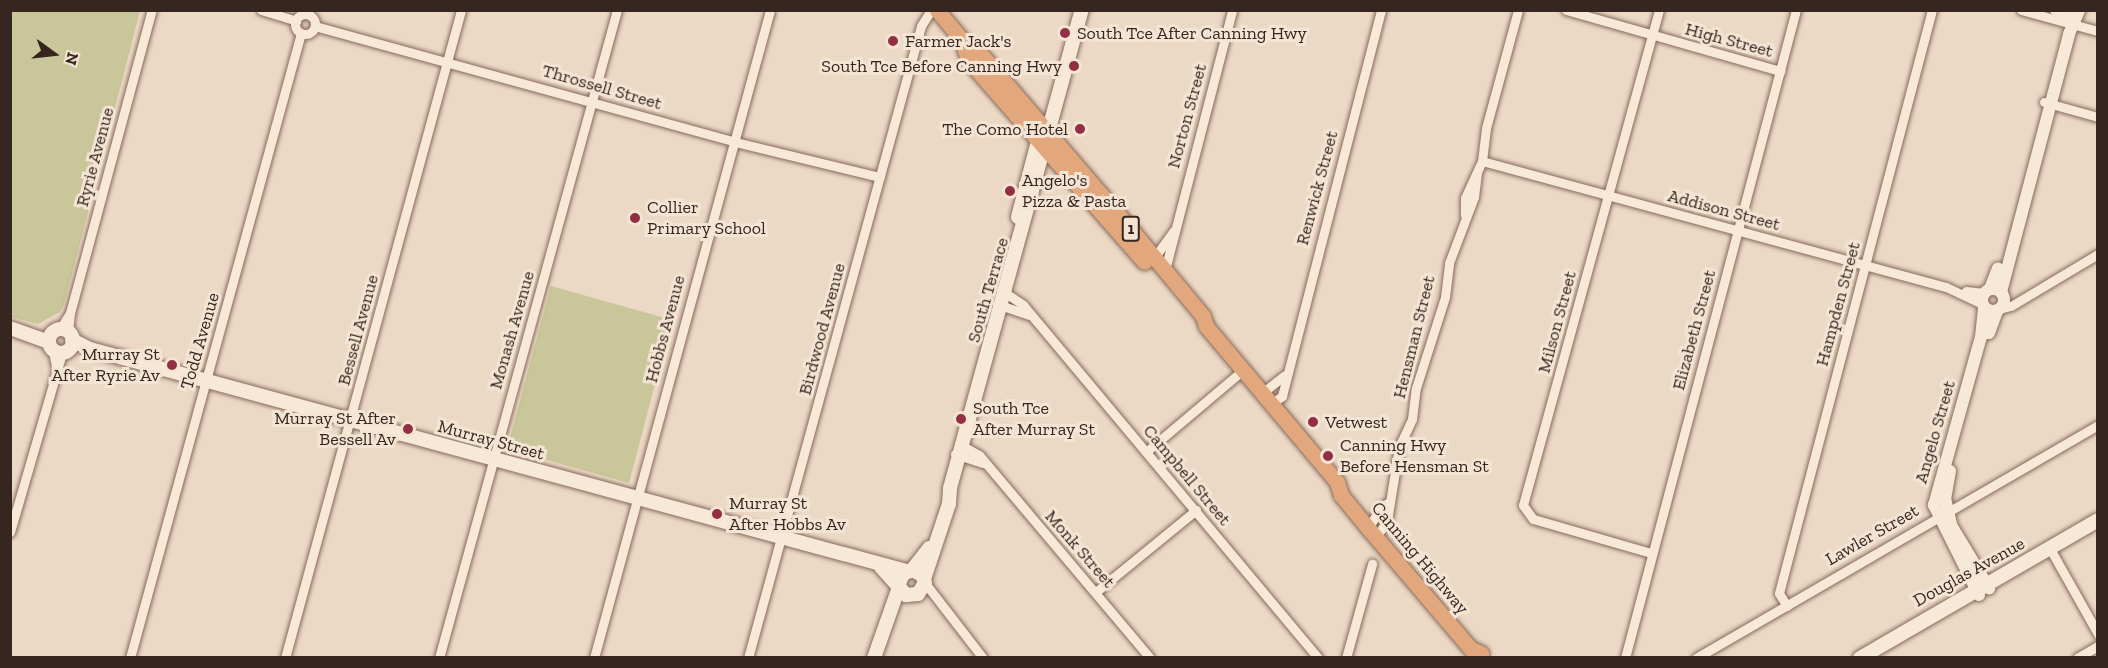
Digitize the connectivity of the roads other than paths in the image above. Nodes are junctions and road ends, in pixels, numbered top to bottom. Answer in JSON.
{"nodes":[{"id":1,"x":152,"y":10,"type":"edge"},
{"id":2,"x":261,"y":10,"type":"edge"},
{"id":3,"x":461,"y":10,"type":"edge"},
{"id":4,"x":617,"y":10,"type":"edge"},
{"id":5,"x":770,"y":10,"type":"edge"},
{"id":6,"x":931,"y":10,"type":"edge"},
{"id":7,"x":937,"y":10,"type":"edge"},
{"id":8,"x":1075,"y":10,"type":"edge"},
{"id":9,"x":1082,"y":10,"type":"edge"},
{"id":10,"x":1232,"y":10,"type":"edge"},
{"id":11,"x":1381,"y":10,"type":"edge"},
{"id":12,"x":1518,"y":10,"type":"edge"},
{"id":13,"x":1566,"y":10,"type":"edge"},
{"id":14,"x":1659,"y":10,"type":"edge"},
{"id":15,"x":1796,"y":10,"type":"edge"},
{"id":16,"x":1932,"y":10,"type":"edge"},
{"id":17,"x":2021,"y":10,"type":"edge"},
{"id":18,"x":2054,"y":10,"type":"edge"},
{"id":19,"x":308,"y":12,"type":"edge"},
{"id":20,"x":2071,"y":16,"type":"edge"},
{"id":21,"x":296,"y":21,"type":"junction"},
{"id":22,"x":315,"y":26,"type":"junction"},
{"id":23,"x":2097,"y":31,"type":"edge"},
{"id":24,"x":301,"y":33,"type":"junction"},
{"id":25,"x":1652,"y":37,"type":"junction"},
{"id":26,"x":448,"y":61,"type":"junction"},
{"id":27,"x":1780,"y":71,"type":"junction"},
{"id":28,"x":593,"y":101,"type":"junction"},
{"id":29,"x":2047,"y":102,"type":"junction"},
{"id":30,"x":2097,"y":117,"type":"edge"},
{"id":31,"x":1044,"y":139,"type":"junction"},
{"id":32,"x":735,"y":142,"type":"junction"},
{"id":33,"x":1482,"y":161,"type":"junction"},
{"id":34,"x":880,"y":177,"type":"junction"},
{"id":35,"x":1608,"y":196,"type":"junction"},
{"id":36,"x":1174,"y":230,"type":"junction"},
{"id":37,"x":1738,"y":231,"type":"junction"},
{"id":38,"x":2097,"y":254,"type":"edge"},
{"id":39,"x":1154,"y":258,"type":"junction"},
{"id":40,"x":1865,"y":264,"type":"junction"},
{"id":41,"x":1165,"y":270,"type":"junction"},
{"id":42,"x":1001,"y":298,"type":"junction"},
{"id":43,"x":1993,"y":300,"type":"junction"},
{"id":44,"x":1029,"y":315,"type":"junction"},
{"id":45,"x":1206,"y":326,"type":"junction"},
{"id":46,"x":10,"y":328,"type":"edge"},
{"id":47,"x":60,"y":341,"type":"junction"},
{"id":48,"x":1243,"y":370,"type":"junction"},
{"id":49,"x":1285,"y":375,"type":"junction"},
{"id":50,"x":206,"y":381,"type":"junction"},
{"id":51,"x":1267,"y":399,"type":"junction"},
{"id":52,"x":350,"y":420,"type":"junction"},
{"id":53,"x":2097,"y":425,"type":"edge"},
{"id":54,"x":959,"y":450,"type":"junction"},
{"id":55,"x":1146,"y":452,"type":"junction"},
{"id":56,"x":493,"y":460,"type":"junction"},
{"id":57,"x":637,"y":499,"type":"junction"},
{"id":58,"x":1196,"y":510,"type":"junction"},
{"id":59,"x":1942,"y":514,"type":"junction"},
{"id":60,"x":2097,"y":520,"type":"edge"},
{"id":61,"x":2097,"y":527,"type":"edge"},
{"id":62,"x":1375,"y":528,"type":"junction"},
{"id":63,"x":10,"y":532,"type":"edge"},
{"id":64,"x":781,"y":538,"type":"junction"},
{"id":65,"x":2050,"y":550,"type":"junction"},
{"id":66,"x":1651,"y":554,"type":"junction"},
{"id":67,"x":1372,"y":564,"type":"dead end"},
{"id":68,"x":911,"y":583,"type":"junction"},
{"id":69,"x":1982,"y":588,"type":"junction"},
{"id":70,"x":1096,"y":591,"type":"junction"},
{"id":71,"x":1787,"y":606,"type":"junction"},
{"id":72,"x":2097,"y":634,"type":"edge"},
{"id":73,"x":2097,"y":646,"type":"edge"},
{"id":74,"x":1483,"y":655,"type":"edge"},
{"id":75,"x":130,"y":657,"type":"edge"},
{"id":76,"x":285,"y":657,"type":"edge"},
{"id":77,"x":439,"y":657,"type":"edge"},
{"id":78,"x":594,"y":657,"type":"edge"},
{"id":79,"x":748,"y":657,"type":"edge"},
{"id":80,"x":876,"y":657,"type":"edge"},
{"id":81,"x":983,"y":657,"type":"edge"},
{"id":82,"x":1150,"y":657,"type":"edge"},
{"id":83,"x":1318,"y":657,"type":"edge"},
{"id":84,"x":1346,"y":657,"type":"edge"},
{"id":85,"x":1624,"y":657,"type":"edge"},
{"id":86,"x":1696,"y":657,"type":"edge"},
{"id":87,"x":1860,"y":657,"type":"edge"},
{"id":88,"x":1866,"y":657,"type":"edge"},
{"id":89,"x":2077,"y":657,"type":"edge"}],
"edges":[{"from":1,"to":47,"type":"street","name":"Ryrie Avenue"},
{"from":2,"to":21,"type":"street"},
{"from":3,"to":26,"type":"street","name":"Bessell Avenue"},
{"from":4,"to":28,"type":"street","name":"Monash Avenue"},
{"from":5,"to":32,"type":"street","name":"Hobbs Avenue"},
{"from":6,"to":34,"type":"street","name":"Birdwood Avenue"},
{"from":7,"to":31,"type":"highway","name":"Canning Highway","number":"1"},
{"from":8,"to":31,"type":"main road","name":"South Terrace"},
{"from":9,"to":31,"type":"main road","name":"South Terrace"},
{"from":10,"to":36,"type":"street","name":"Norton Street"},
{"from":11,"to":49,"type":"street","name":"Renwick Street"},
{"from":12,"to":33,"type":"street","name":"Hensman Street"},
{"from":13,"to":25,"type":"street","name":"High Street"},
{"from":14,"to":25,"type":"street","name":"Milson Street"},
{"from":15,"to":27,"type":"street","name":"Elizabeth Street"},
{"from":16,"to":40,"type":"street","name":"Hampden Street"},
{"from":17,"to":20,"type":"street"},
{"from":18,"to":20,"type":"street"},
{"from":19,"to":21,"type":"street"},
{"from":19,"to":22,"type":"street"},
{"from":20,"to":23,"type":"street"},
{"from":20,"to":29,"type":"street","name":"Angelo Street"},
{"from":21,"to":24,"type":"street"},
{"from":22,"to":24,"type":"street"},
{"from":22,"to":26,"type":"street","name":"Throssell Street"},
{"from":24,"to":50,"type":"street","name":"Todd Avenue"},
{"from":25,"to":27,"type":"street","name":"High Street"},
{"from":25,"to":35,"type":"street","name":"Milson Street"},
{"from":26,"to":28,"type":"street","name":"Throssell Street"},
{"from":26,"to":52,"type":"street","name":"Bessell Avenue"},
{"from":27,"to":37,"type":"street","name":"Elizabeth Street"},
{"from":28,"to":32,"type":"street","name":"Throssell Street"},
{"from":28,"to":56,"type":"street","name":"Monash Avenue"},
{"from":29,"to":30,"type":"street"},
{"from":29,"to":43,"type":"street","name":"Angelo Street"},
{"from":31,"to":39,"type":"highway","name":"Canning Highway","number":"1"},
{"from":31,"to":42,"type":"main road","name":"South Terrace"},
{"from":31,"to":45,"type":"highway","name":"Canning Highway","number":"1"},
{"from":32,"to":34,"type":"street","name":"Throssell Street"},
{"from":32,"to":57,"type":"street","name":"Hobbs Avenue"},
{"from":33,"to":35,"type":"street","name":"Addison Street"},
{"from":33,"to":62,"type":"street","name":"Hensman Street"},
{"from":34,"to":64,"type":"street","name":"Birdwood Avenue"},
{"from":35,"to":37,"type":"street","name":"Addison Street"},
{"from":35,"to":66,"type":"street","name":"Milson Street"},
{"from":36,"to":39,"type":"street","name":"Norton Street"},
{"from":36,"to":41,"type":"street","name":"Norton Street"},
{"from":37,"to":40,"type":"street","name":"Addison Street"},
{"from":37,"to":66,"type":"street","name":"Elizabeth Street"},
{"from":38,"to":43,"type":"street"},
{"from":39,"to":41,"type":"highway","name":"Canning Highway","number":"1"},
{"from":40,"to":43,"type":"street","name":"Addison Street"},
{"from":40,"to":71,"type":"street","name":"Hampden Street"},
{"from":41,"to":45,"type":"highway","name":"Canning Highway","number":"1"},
{"from":42,"to":44,"type":"street","name":"Campbell Street"},
{"from":42,"to":44,"type":"street"},
{"from":42,"to":54,"type":"main road","name":"South Terrace"},
{"from":43,"to":59,"type":"street","name":"Angelo Street"},
{"from":44,"to":55,"type":"street","name":"Campbell Street"},
{"from":45,"to":48,"type":"highway","name":"Canning Highway","number":"1"},
{"from":46,"to":47,"type":"main road","name":"Murray Street"},
{"from":47,"to":50,"type":"main road","name":"Murray Street"},
{"from":47,"to":63,"type":"street"},
{"from":48,"to":51,"type":"highway","name":"Canning Highway","number":"1"},
{"from":48,"to":55,"type":"street"},
{"from":49,"to":51,"type":"street"},
{"from":49,"to":51,"type":"street","name":"Renwick Street"},
{"from":50,"to":52,"type":"main road","name":"Murray Street"},
{"from":50,"to":75,"type":"street","name":"Todd Avenue"},
{"from":51,"to":62,"type":"highway","name":"Canning Highway","number":"1"},
{"from":52,"to":56,"type":"main road","name":"Murray Street"},
{"from":52,"to":76,"type":"street","name":"Bessell Avenue"},
{"from":53,"to":59,"type":"street","name":"Lawler Street"},
{"from":54,"to":68,"type":"main road","name":"South Terrace"},
{"from":54,"to":70,"type":"street","name":"Monk Street"},
{"from":55,"to":58,"type":"street","name":"Campbell Street"},
{"from":56,"to":57,"type":"main road","name":"Murray Street"},
{"from":56,"to":77,"type":"street","name":"Monash Avenue"},
{"from":57,"to":64,"type":"main road","name":"Murray Street"},
{"from":57,"to":78,"type":"street","name":"Hobbs Avenue"},
{"from":58,"to":70,"type":"street"},
{"from":58,"to":83,"type":"street","name":"Campbell Street"},
{"from":59,"to":69,"type":"street"},
{"from":59,"to":71,"type":"street","name":"Lawler Street"},
{"from":60,"to":65,"type":"main road","name":"Douglas Avenue"},
{"from":61,"to":65,"type":"main road","name":"Douglas Avenue"},
{"from":62,"to":74,"type":"highway","name":"Canning Highway","number":"1"},
{"from":64,"to":68,"type":"main road","name":"Murray Street"},
{"from":64,"to":79,"type":"street","name":"Birdwood Avenue"},
{"from":65,"to":69,"type":"main road","name":"Douglas Avenue"},
{"from":65,"to":72,"type":"street"},
{"from":66,"to":85,"type":"street","name":"Elizabeth Street"},
{"from":67,"to":84,"type":"street"},
{"from":68,"to":80,"type":"main road","name":"South Terrace"},
{"from":68,"to":81,"type":"street"},
{"from":69,"to":87,"type":"main road","name":"Douglas Avenue"},
{"from":69,"to":88,"type":"main road","name":"Douglas Avenue"},
{"from":70,"to":82,"type":"street","name":"Monk Street"},
{"from":71,"to":86,"type":"street","name":"Lawler Street"},
{"from":73,"to":89,"type":"street"}]}
